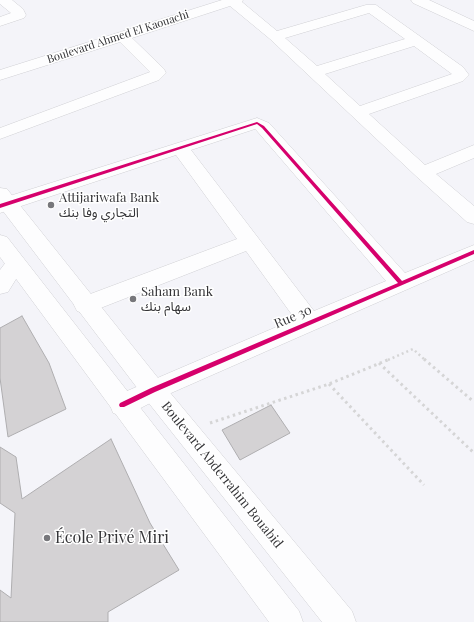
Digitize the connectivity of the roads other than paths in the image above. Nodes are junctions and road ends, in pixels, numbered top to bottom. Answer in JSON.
{"nodes":[{"id":1,"x":3,"y":0,"type":"edge"},
{"id":2,"x":233,"y":0,"type":"edge"},
{"id":3,"x":418,"y":0,"type":"edge"},
{"id":4,"x":0,"y":22,"type":"edge"},
{"id":5,"x":474,"y":27,"type":"edge"},
{"id":6,"x":122,"y":36,"type":"junction"},
{"id":7,"x":275,"y":36,"type":"junction"},
{"id":8,"x":415,"y":41,"type":"junction"},
{"id":9,"x":315,"y":72,"type":"junction"},
{"id":10,"x":0,"y":75,"type":"edge"},
{"id":11,"x":359,"y":112,"type":"junction"},
{"id":12,"x":0,"y":134,"type":"edge"},
{"id":13,"x":179,"y":147,"type":"junction"},
{"id":14,"x":474,"y":151,"type":"edge"},
{"id":15,"x":423,"y":173,"type":"junction"},
{"id":16,"x":2,"y":201,"type":"edge"},
{"id":17,"x":474,"y":217,"type":"edge"},
{"id":18,"x":0,"y":242,"type":"edge"},
{"id":19,"x":250,"y":242,"type":"junction"},
{"id":20,"x":474,"y":252,"type":"edge"},
{"id":21,"x":16,"y":263,"type":"junction"},
{"id":22,"x":401,"y":283,"type":"junction"},
{"id":23,"x":0,"y":286,"type":"edge"},
{"id":24,"x":85,"y":305,"type":"junction"},
{"id":25,"x":310,"y":322,"type":"junction"},
{"id":26,"x":153,"y":390,"type":"junction"},
{"id":27,"x":122,"y":405,"type":"junction"},
{"id":28,"x":288,"y":622,"type":"edge"},
{"id":29,"x":341,"y":622,"type":"edge"}],
"edges":[{"from":1,"to":4,"type":"street"},
{"from":2,"to":6,"type":"street","name":"Boulevard Ahmed El Kaouachi"},
{"from":2,"to":7,"type":"street"},
{"from":3,"to":5,"type":"street"},
{"from":6,"to":10,"type":"street","name":"Boulevard Ahmed El Kaouachi"},
{"from":6,"to":12,"type":"street"},
{"from":7,"to":8,"type":"street"},
{"from":7,"to":9,"type":"street"},
{"from":8,"to":9,"type":"street"},
{"from":8,"to":11,"type":"street"},
{"from":9,"to":11,"type":"street"},
{"from":11,"to":15,"type":"street"},
{"from":13,"to":16,"type":"street"},
{"from":13,"to":19,"type":"street"},
{"from":13,"to":22,"type":"street"},
{"from":14,"to":15,"type":"street"},
{"from":15,"to":17,"type":"street"},
{"from":16,"to":24,"type":"street","name":"Boulevard Abderrahim Bouabid"},
{"from":18,"to":21,"type":"street"},
{"from":19,"to":24,"type":"street"},
{"from":19,"to":25,"type":"street"},
{"from":20,"to":22,"type":"street","name":"Rue 30"},
{"from":21,"to":23,"type":"street"},
{"from":21,"to":27,"type":"street"},
{"from":22,"to":25,"type":"street","name":"Rue 30"},
{"from":24,"to":26,"type":"street","name":"Boulevard Abderrahim Bouabid"},
{"from":25,"to":26,"type":"street","name":"Rue 30"},
{"from":26,"to":27,"type":"street","name":"Rue 30"},
{"from":26,"to":29,"type":"street","name":"Boulevard Abderrahim Bouabid"},
{"from":27,"to":28,"type":"street"}]}
